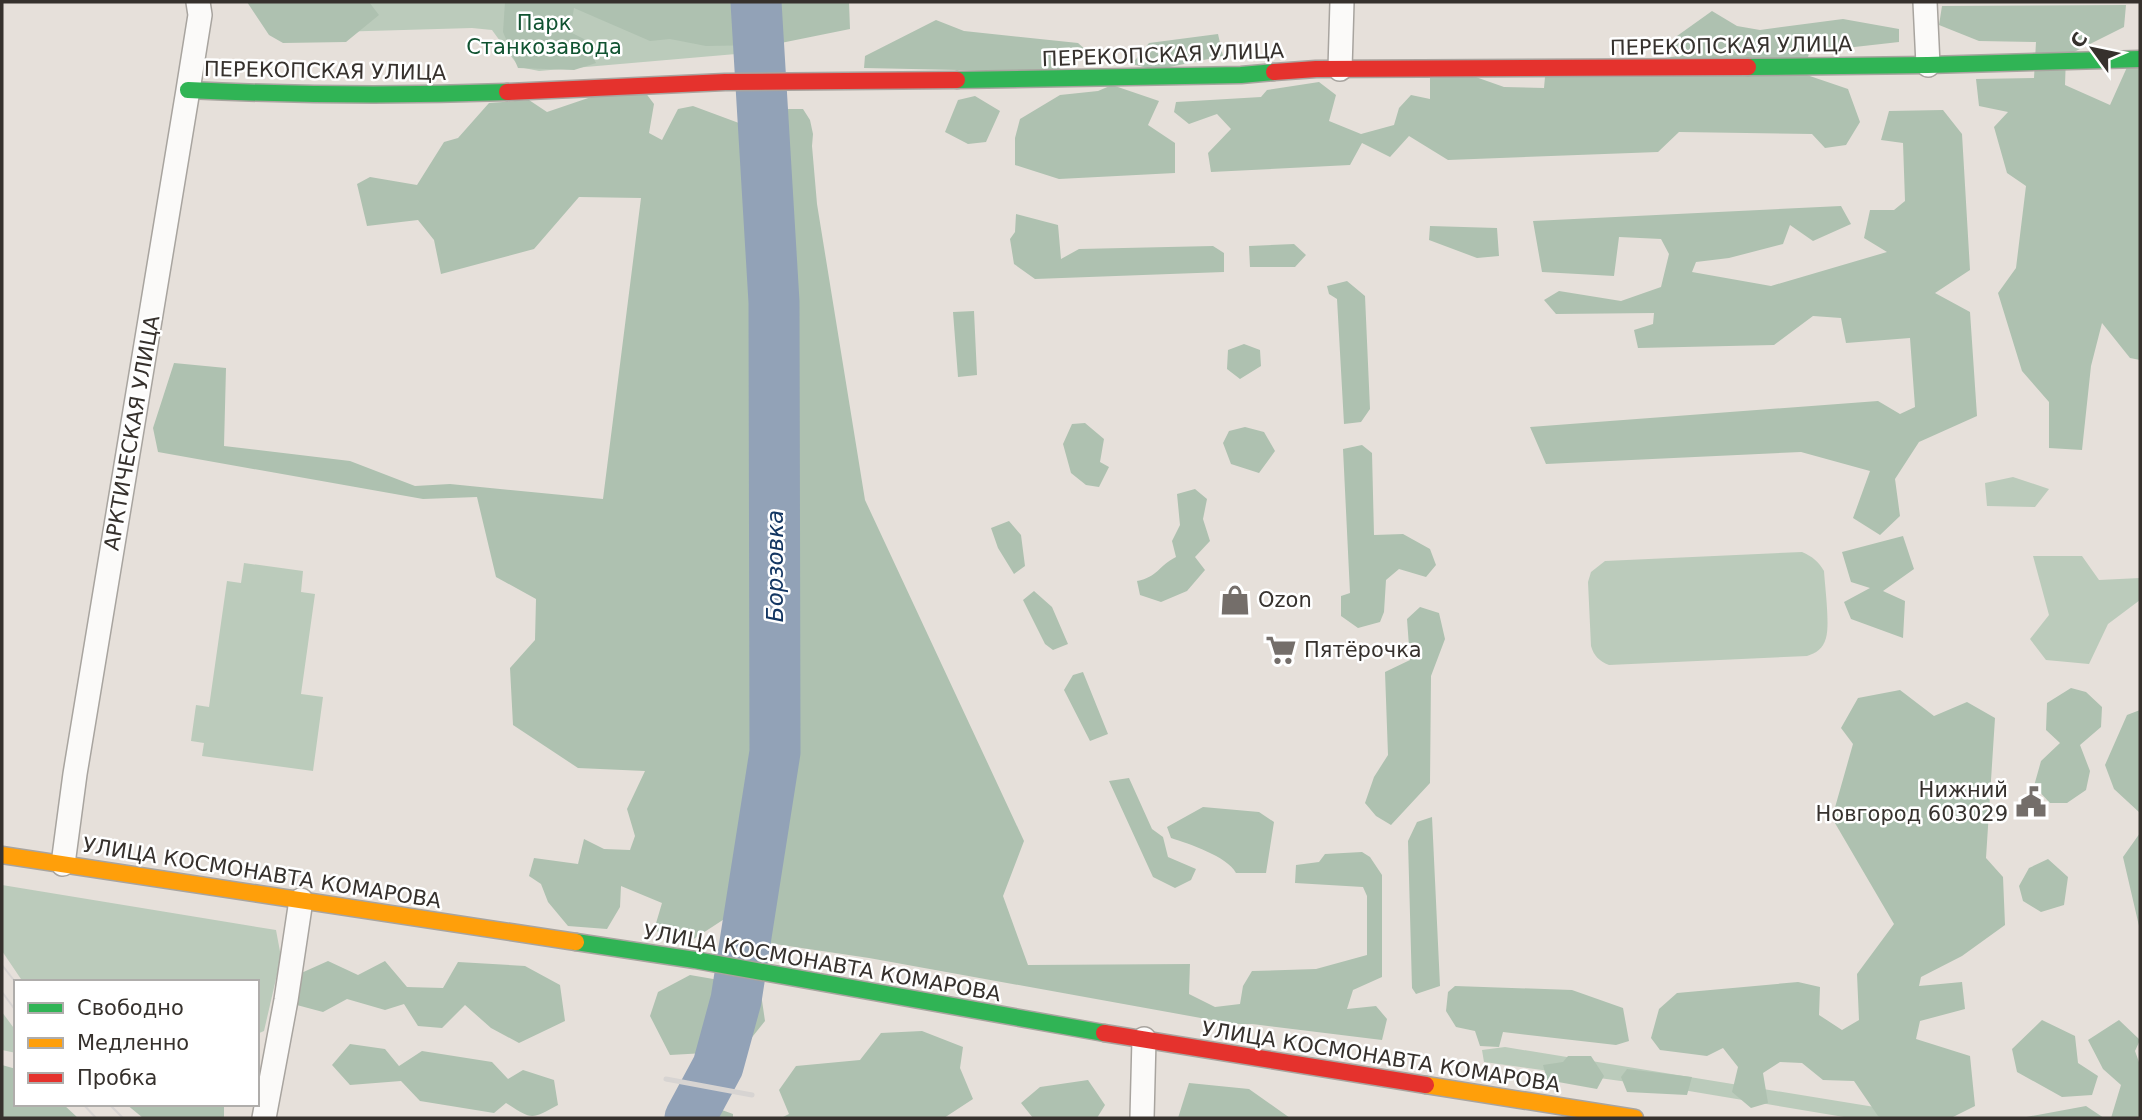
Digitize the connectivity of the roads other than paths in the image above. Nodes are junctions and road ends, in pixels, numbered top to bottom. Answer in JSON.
{"nodes":[{"id":1,"x":198,"y":2,"type":"edge"},
{"id":2,"x":1342,"y":2,"type":"edge"},
{"id":3,"x":1925,"y":2,"type":"edge"},
{"id":4,"x":2140,"y":59,"type":"edge"},
{"id":5,"x":1928,"y":65,"type":"junction"},
{"id":6,"x":1340,"y":69,"type":"junction"},
{"id":7,"x":188,"y":90,"type":"junction"},
{"id":8,"x":2,"y":855,"type":"edge"},
{"id":9,"x":63,"y":864,"type":"junction"},
{"id":10,"x":301,"y":900,"type":"junction"},
{"id":11,"x":1144,"y":1039,"type":"junction"},
{"id":12,"x":264,"y":1118,"type":"edge"},
{"id":13,"x":1142,"y":1118,"type":"edge"},
{"id":14,"x":1635,"y":1118,"type":"edge"}],
"edges":[{"from":1,"to":7,"type":"street","name":"АРКТИЧЕСКАЯ УЛИЦА"},
{"from":2,"to":6,"type":"street"},
{"from":3,"to":5,"type":"street"},
{"from":4,"to":5,"type":"street","name":"ПЕРЕКОПСКАЯ УЛИЦА"},
{"from":5,"to":6,"type":"street","name":"ПЕРЕКОПСКАЯ УЛИЦА"},
{"from":6,"to":7,"type":"street","name":"ПЕРЕКОПСКАЯ УЛИЦА"},
{"from":7,"to":9,"type":"street","name":"АРКТИЧЕСКАЯ УЛИЦА"},
{"from":8,"to":9,"type":"street","name":"УЛИЦА КОСМОНАВТА КОМАРОВА"},
{"from":9,"to":10,"type":"street","name":"УЛИЦА КОСМОНАВТА КОМАРОВА"},
{"from":10,"to":11,"type":"street","name":"УЛИЦА КОСМОНАВТА КОМАРОВА"},
{"from":10,"to":12,"type":"street"},
{"from":11,"to":13,"type":"street"},
{"from":11,"to":14,"type":"street","name":"УЛИЦА КОСМОНАВТА КОМАРОВА"}]}
